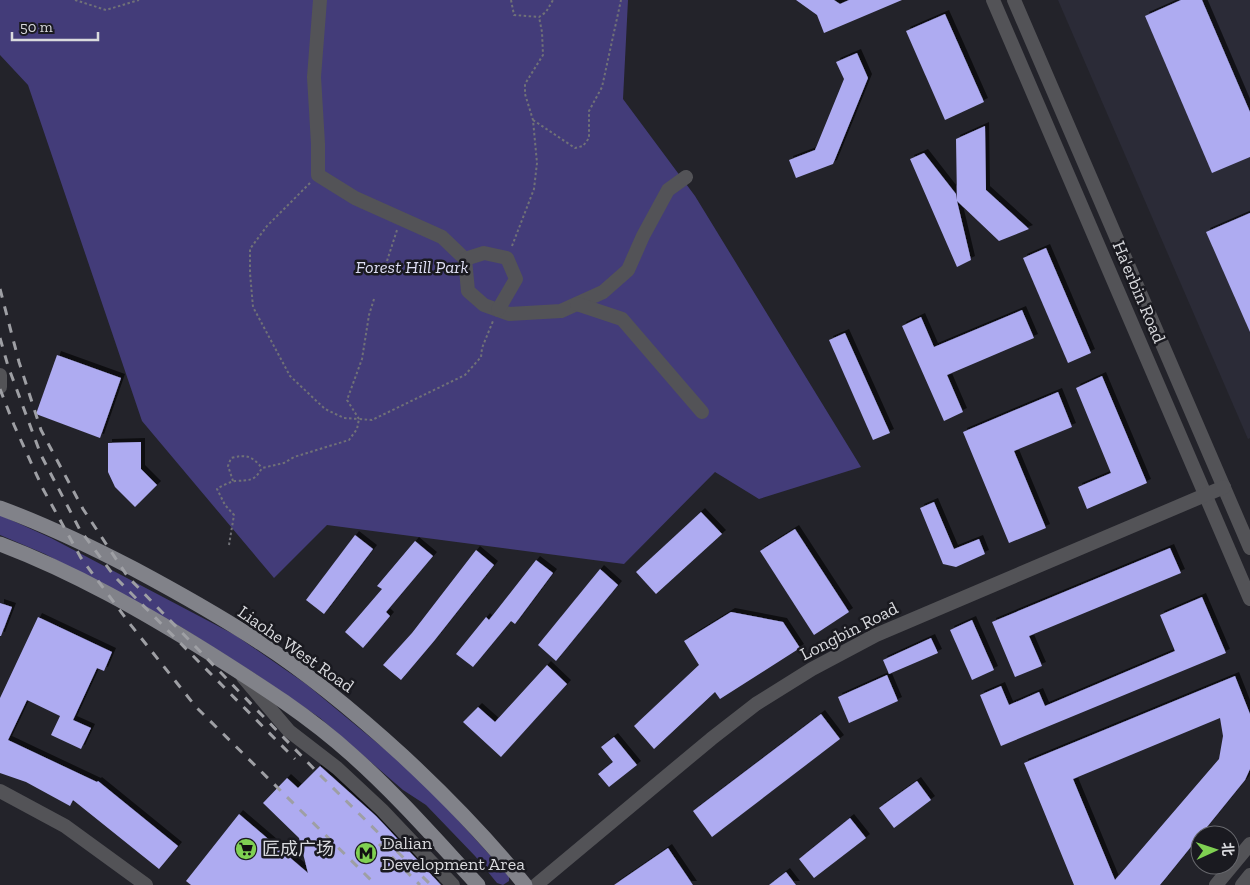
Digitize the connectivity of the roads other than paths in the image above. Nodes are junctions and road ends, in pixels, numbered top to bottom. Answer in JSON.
{"nodes":[{"id":1,"x":320,"y":0,"type":"edge"},
{"id":2,"x":993,"y":0,"type":"edge"},
{"id":3,"x":1014,"y":0,"type":"edge"},
{"id":4,"x":686,"y":177,"type":"dead end"},
{"id":5,"x":465,"y":259,"type":"junction"},
{"id":6,"x":577,"y":304,"type":"junction"},
{"id":7,"x":498,"y":310,"type":"junction"},
{"id":8,"x":0,"y":374,"type":"edge"},
{"id":9,"x":0,"y":387,"type":"edge"},
{"id":10,"x":702,"y":412,"type":"dead end"},
{"id":11,"x":1224,"y":488,"type":"junction"},
{"id":12,"x":1206,"y":496,"type":"junction"},
{"id":13,"x":0,"y":508,"type":"edge"},
{"id":14,"x":0,"y":544,"type":"edge"},
{"id":15,"x":1250,"y":548,"type":"edge"},
{"id":16,"x":1250,"y":599,"type":"edge"},
{"id":17,"x":238,"y":671,"type":"junction"},
{"id":18,"x":0,"y":791,"type":"edge"},
{"id":19,"x":1250,"y":844,"type":"edge"},
{"id":20,"x":1250,"y":875,"type":"edge"},
{"id":21,"x":146,"y":885,"type":"edge"},
{"id":22,"x":453,"y":885,"type":"edge"},
{"id":23,"x":478,"y":885,"type":"edge"},
{"id":24,"x":525,"y":885,"type":"edge"},
{"id":25,"x":536,"y":885,"type":"edge"},
{"id":26,"x":1216,"y":885,"type":"edge"},
{"id":27,"x":1242,"y":885,"type":"edge"}],
"edges":[{"from":1,"to":5,"type":"street"},
{"from":2,"to":12,"type":"street","name":"Ha'erbin Road"},
{"from":3,"to":11,"type":"street","name":"Ha'erbin Road"},
{"from":4,"to":6,"type":"street"},
{"from":5,"to":7,"type":"street"},
{"from":5,"to":7,"type":"street"},
{"from":6,"to":7,"type":"street"},
{"from":6,"to":10,"type":"street"},
{"from":8,"to":9,"type":"street"},
{"from":11,"to":12,"type":"street","name":"Longbin Road"},
{"from":11,"to":15,"type":"street","name":"Ha'erbin Road"},
{"from":12,"to":16,"type":"street","name":"Ha'erbin Road"},
{"from":12,"to":25,"type":"street","name":"Longbin Road"},
{"from":13,"to":24,"type":"main road","name":"Liaohe West Road"},
{"from":14,"to":17,"type":"main road"},
{"from":17,"to":22,"type":"street"},
{"from":17,"to":23,"type":"main road"},
{"from":18,"to":21,"type":"street"},
{"from":19,"to":26,"type":"street"},
{"from":20,"to":27,"type":"street"}]}
